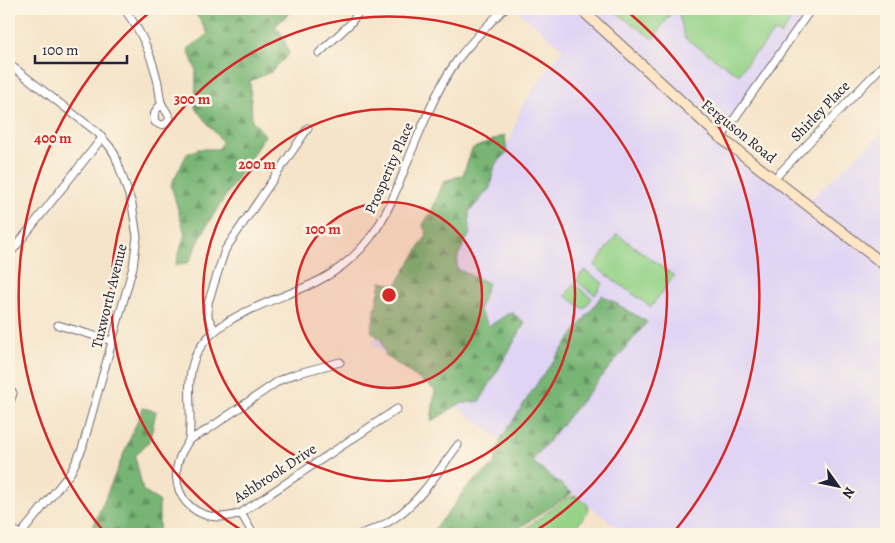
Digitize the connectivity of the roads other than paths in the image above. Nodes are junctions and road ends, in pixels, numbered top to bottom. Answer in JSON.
{"nodes":[{"id":1,"x":124,"y":9,"type":"edge"},
{"id":2,"x":361,"y":9,"type":"edge"},
{"id":3,"x":504,"y":9,"type":"edge"},
{"id":4,"x":581,"y":9,"type":"edge"},
{"id":5,"x":811,"y":9,"type":"edge"},
{"id":6,"x":319,"y":53,"type":"dead end"},
{"id":7,"x":886,"y":62,"type":"edge"},
{"id":8,"x":9,"y":64,"type":"edge"},
{"id":9,"x":162,"y":104,"type":"dead end"},
{"id":10,"x":308,"y":128,"type":"dead end"},
{"id":11,"x":102,"y":138,"type":"junction"},
{"id":12,"x":721,"y":138,"type":"junction"},
{"id":13,"x":774,"y":179,"type":"junction"},
{"id":14,"x":9,"y":255,"type":"edge"},
{"id":15,"x":886,"y":266,"type":"edge"},
{"id":16,"x":58,"y":325,"type":"dead end"},
{"id":17,"x":215,"y":331,"type":"junction"},
{"id":18,"x":112,"y":341,"type":"junction"},
{"id":19,"x":340,"y":362,"type":"dead end"},
{"id":20,"x":13,"y":393,"type":"dead end"},
{"id":21,"x":9,"y":405,"type":"edge"},
{"id":22,"x":397,"y":409,"type":"dead end"},
{"id":23,"x":189,"y":440,"type":"junction"},
{"id":24,"x":458,"y":446,"type":"dead end"},
{"id":25,"x":241,"y":513,"type":"junction"},
{"id":26,"x":9,"y":526,"type":"edge"},
{"id":27,"x":20,"y":534,"type":"edge"},
{"id":28,"x":253,"y":534,"type":"edge"},
{"id":29,"x":361,"y":534,"type":"edge"}],
"edges":[{"from":1,"to":9,"type":"street"},
{"from":2,"to":6,"type":"street"},
{"from":3,"to":17,"type":"street","name":"Prosperity Place"},
{"from":4,"to":12,"type":"street","name":"Ferguson Road"},
{"from":5,"to":12,"type":"street"},
{"from":7,"to":13,"type":"street","name":"Shirley Place"},
{"from":8,"to":11,"type":"street","name":"Tuxworth Avenue"},
{"from":10,"to":17,"type":"street"},
{"from":11,"to":14,"type":"street"},
{"from":11,"to":18,"type":"street","name":"Tuxworth Avenue"},
{"from":12,"to":13,"type":"street","name":"Ferguson Road"},
{"from":13,"to":15,"type":"street","name":"Ferguson Road"},
{"from":16,"to":18,"type":"street"},
{"from":17,"to":23,"type":"street","name":"Ashbrook Drive"},
{"from":18,"to":27,"type":"street","name":"Tuxworth Avenue"},
{"from":19,"to":23,"type":"street"},
{"from":20,"to":21,"type":"street"},
{"from":22,"to":25,"type":"street","name":"Ashbrook Drive"},
{"from":23,"to":25,"type":"street","name":"Ashbrook Drive"},
{"from":24,"to":29,"type":"street"},
{"from":25,"to":28,"type":"street"},
{"from":26,"to":27,"type":"street"}]}
